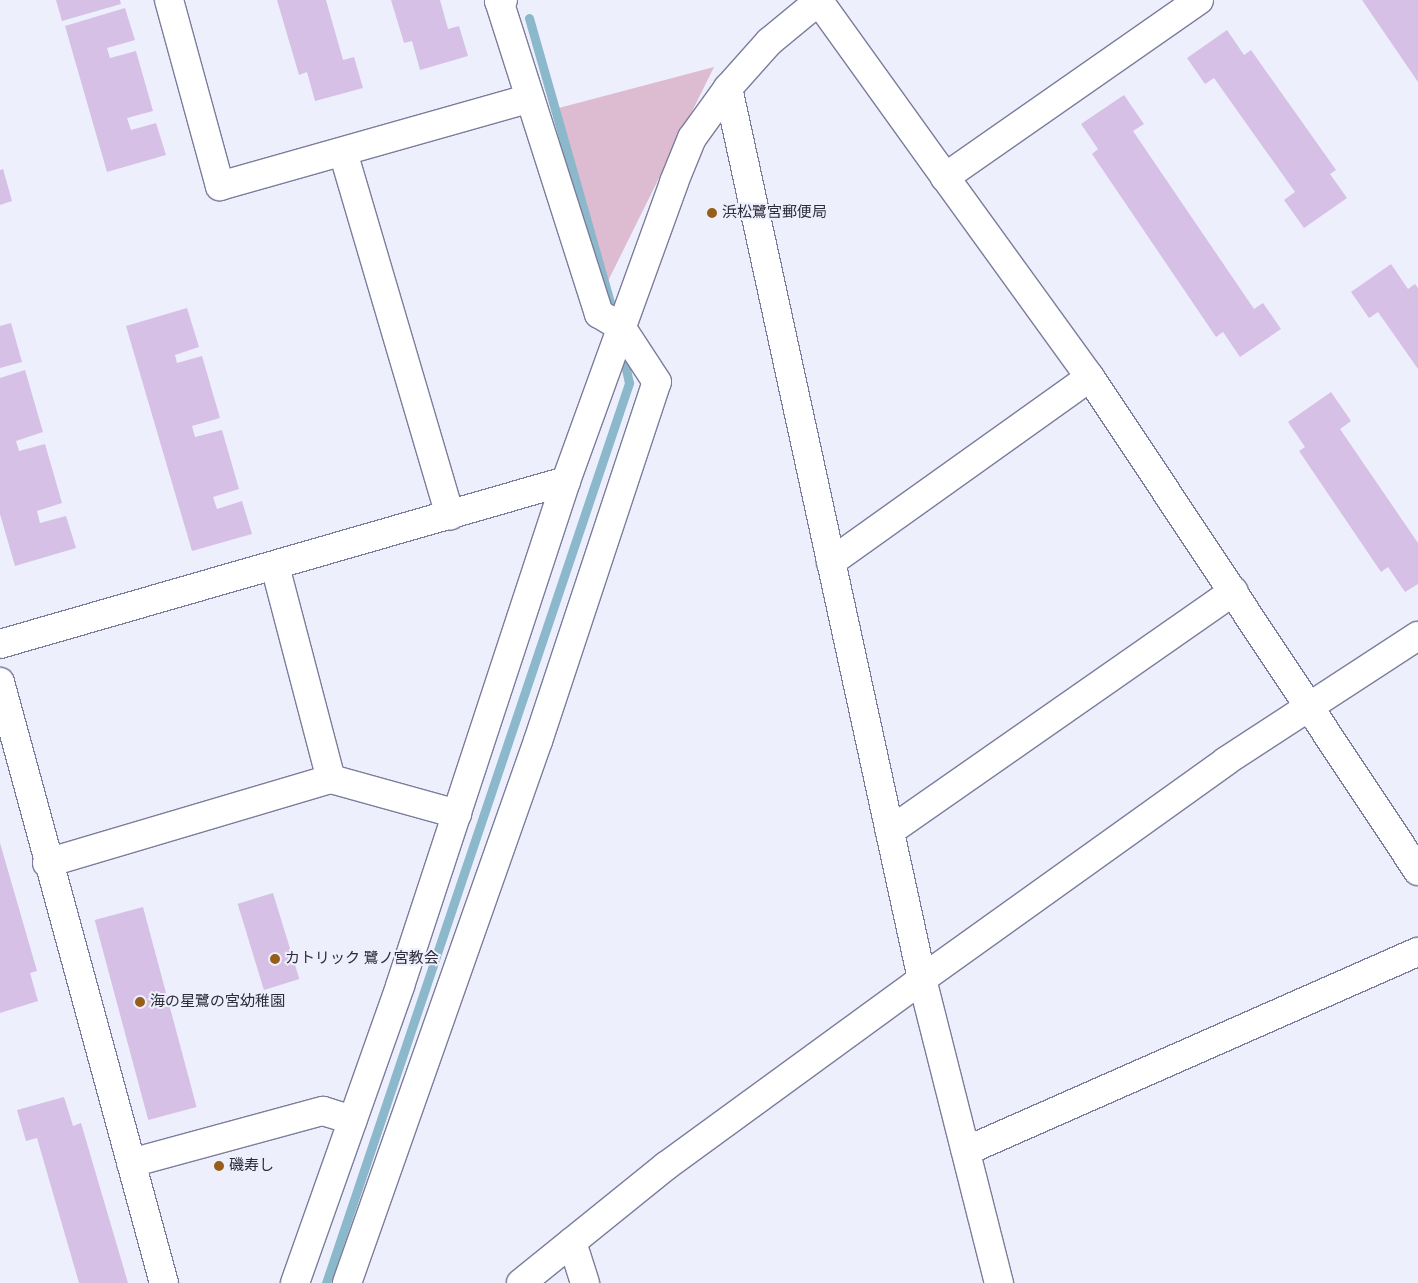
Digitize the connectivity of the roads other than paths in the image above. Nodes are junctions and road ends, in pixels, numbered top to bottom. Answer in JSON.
{"nodes":[{"id":1,"x":169,"y":0,"type":"edge"},
{"id":2,"x":503,"y":0,"type":"edge"},
{"id":3,"x":819,"y":0,"type":"edge"},
{"id":4,"x":1199,"y":0,"type":"edge"},
{"id":5,"x":728,"y":88,"type":"junction"},
{"id":6,"x":530,"y":98,"type":"junction"},
{"id":7,"x":342,"y":152,"type":"junction"},
{"id":8,"x":945,"y":177,"type":"junction"},
{"id":9,"x":616,"y":325,"type":"junction"},
{"id":10,"x":1090,"y":377,"type":"junction"},
{"id":11,"x":566,"y":481,"type":"junction"},
{"id":12,"x":450,"y":516,"type":"junction"},
{"id":13,"x":832,"y":562,"type":"junction"},
{"id":14,"x":275,"y":566,"type":"junction"},
{"id":15,"x":1234,"y":591,"type":"junction"},
{"id":16,"x":1418,"y":636,"type":"edge"},
{"id":17,"x":0,"y":644,"type":"edge"},
{"id":18,"x":0,"y":682,"type":"edge"},
{"id":19,"x":1307,"y":708,"type":"junction"},
{"id":20,"x":331,"y":779,"type":"junction"},
{"id":21,"x":457,"y":814,"type":"junction"},
{"id":22,"x":890,"y":831,"type":"junction"},
{"id":23,"x":48,"y":863,"type":"junction"},
{"id":24,"x":1418,"y":871,"type":"edge"},
{"id":25,"x":1418,"y":952,"type":"edge"},
{"id":26,"x":922,"y":979,"type":"junction"},
{"id":27,"x":352,"y":1120,"type":"junction"},
{"id":28,"x":966,"y":1151,"type":"junction"},
{"id":29,"x":131,"y":1163,"type":"junction"},
{"id":30,"x":572,"y":1242,"type":"junction"},
{"id":31,"x":164,"y":1283,"type":"edge"},
{"id":32,"x":295,"y":1283,"type":"edge"},
{"id":33,"x":347,"y":1283,"type":"edge"},
{"id":34,"x":521,"y":1283,"type":"edge"},
{"id":35,"x":584,"y":1283,"type":"edge"},
{"id":36,"x":999,"y":1283,"type":"edge"}],
"edges":[{"from":1,"to":7,"type":"street"},
{"from":2,"to":6,"type":"street"},
{"from":3,"to":5,"type":"street"},
{"from":3,"to":8,"type":"street"},
{"from":4,"to":8,"type":"street"},
{"from":5,"to":9,"type":"street"},
{"from":5,"to":13,"type":"street"},
{"from":6,"to":7,"type":"street"},
{"from":6,"to":9,"type":"street"},
{"from":7,"to":12,"type":"street"},
{"from":8,"to":10,"type":"street"},
{"from":9,"to":11,"type":"street"},
{"from":9,"to":33,"type":"street"},
{"from":10,"to":13,"type":"street"},
{"from":10,"to":15,"type":"street"},
{"from":11,"to":12,"type":"street"},
{"from":11,"to":21,"type":"street"},
{"from":12,"to":14,"type":"street"},
{"from":13,"to":22,"type":"street"},
{"from":14,"to":17,"type":"street"},
{"from":14,"to":20,"type":"street"},
{"from":15,"to":19,"type":"street"},
{"from":15,"to":22,"type":"street"},
{"from":16,"to":19,"type":"street"},
{"from":18,"to":23,"type":"street"},
{"from":19,"to":24,"type":"street"},
{"from":19,"to":26,"type":"street"},
{"from":20,"to":21,"type":"street"},
{"from":20,"to":23,"type":"street"},
{"from":21,"to":27,"type":"street"},
{"from":22,"to":26,"type":"street"},
{"from":23,"to":29,"type":"street"},
{"from":25,"to":28,"type":"street"},
{"from":26,"to":28,"type":"street"},
{"from":26,"to":30,"type":"street"},
{"from":27,"to":29,"type":"street"},
{"from":27,"to":32,"type":"street"},
{"from":28,"to":36,"type":"street"},
{"from":29,"to":31,"type":"street"},
{"from":30,"to":34,"type":"street"},
{"from":30,"to":35,"type":"street"}]}
